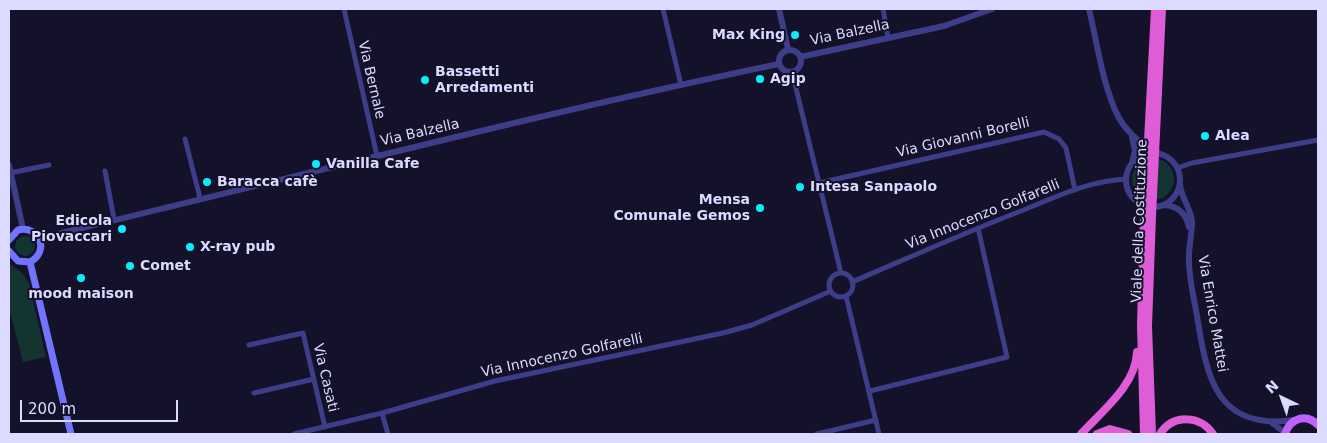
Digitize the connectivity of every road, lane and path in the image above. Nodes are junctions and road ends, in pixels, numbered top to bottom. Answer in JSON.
{"nodes":[{"id":1,"x":344,"y":9,"type":"edge"},
{"id":2,"x":663,"y":9,"type":"edge"},
{"id":3,"x":779,"y":9,"type":"edge"},
{"id":4,"x":883,"y":9,"type":"edge"},
{"id":5,"x":992,"y":9,"type":"edge"},
{"id":6,"x":1089,"y":9,"type":"edge"},
{"id":7,"x":1155,"y":9,"type":"edge"},
{"id":8,"x":1162,"y":9,"type":"edge"},
{"id":9,"x":888,"y":38,"type":"junction"},
{"id":10,"x":788,"y":50,"type":"junction"},
{"id":11,"x":800,"y":57,"type":"junction"},
{"id":12,"x":779,"y":64,"type":"junction"},
{"id":13,"x":792,"y":72,"type":"junction"},
{"id":14,"x":681,"y":85,"type":"junction"},
{"id":15,"x":1131,"y":134,"type":"junction"},
{"id":16,"x":185,"y":139,"type":"dead end"},
{"id":17,"x":1318,"y":140,"type":"edge"},
{"id":18,"x":1154,"y":153,"type":"junction"},
{"id":19,"x":377,"y":156,"type":"junction"},
{"id":20,"x":1132,"y":164,"type":"junction"},
{"id":21,"x":9,"y":165,"type":"edge"},
{"id":22,"x":49,"y":165,"type":"dead end"},
{"id":23,"x":1177,"y":168,"type":"junction"},
{"id":24,"x":105,"y":171,"type":"dead end"},
{"id":25,"x":10,"y":173,"type":"junction"},
{"id":26,"x":1126,"y":179,"type":"junction"},
{"id":27,"x":819,"y":183,"type":"junction"},
{"id":28,"x":1180,"y":183,"type":"junction"},
{"id":29,"x":1075,"y":190,"type":"junction"},
{"id":30,"x":200,"y":198,"type":"junction"},
{"id":31,"x":1162,"y":205,"type":"junction"},
{"id":32,"x":1148,"y":216,"type":"junction"},
{"id":33,"x":114,"y":219,"type":"junction"},
{"id":34,"x":978,"y":228,"type":"junction"},
{"id":35,"x":23,"y":229,"type":"junction"},
{"id":36,"x":1190,"y":236,"type":"junction"},
{"id":37,"x":40,"y":238,"type":"junction"},
{"id":38,"x":9,"y":240,"type":"edge"},
{"id":39,"x":9,"y":251,"type":"edge"},
{"id":40,"x":30,"y":262,"type":"junction"},
{"id":41,"x":841,"y":274,"type":"junction"},
{"id":42,"x":852,"y":282,"type":"junction"},
{"id":43,"x":831,"y":291,"type":"junction"},
{"id":44,"x":846,"y":296,"type":"junction"},
{"id":45,"x":1141,"y":325,"type":"junction"},
{"id":46,"x":249,"y":345,"type":"dead end"},
{"id":47,"x":314,"y":379,"type":"junction"},
{"id":48,"x":870,"y":391,"type":"junction"},
{"id":49,"x":254,"y":393,"type":"dead end"},
{"id":50,"x":382,"y":413,"type":"junction"},
{"id":51,"x":876,"y":420,"type":"junction"},
{"id":52,"x":1295,"y":420,"type":"junction"},
{"id":53,"x":1316,"y":421,"type":"edge"},
{"id":54,"x":1270,"y":422,"type":"junction"},
{"id":55,"x":325,"y":427,"type":"junction"},
{"id":56,"x":71,"y":434,"type":"edge"},
{"id":57,"x":294,"y":434,"type":"edge"},
{"id":58,"x":388,"y":434,"type":"edge"},
{"id":59,"x":817,"y":434,"type":"edge"},
{"id":60,"x":879,"y":434,"type":"edge"},
{"id":61,"x":1081,"y":434,"type":"edge"},
{"id":62,"x":1097,"y":434,"type":"edge"},
{"id":63,"x":1128,"y":434,"type":"edge"},
{"id":64,"x":1144,"y":434,"type":"edge"},
{"id":65,"x":1152,"y":434,"type":"edge"},
{"id":66,"x":1160,"y":434,"type":"edge"},
{"id":67,"x":1213,"y":434,"type":"edge"},
{"id":68,"x":1285,"y":434,"type":"edge"}],
"edges":[{"from":1,"to":19,"type":"street","name":"Via Bernale"},
{"from":2,"to":14,"type":"street"},
{"from":3,"to":10,"type":"street"},
{"from":4,"to":9,"type":"street"},
{"from":5,"to":9,"type":"street","name":"Via Balzella"},
{"from":6,"to":15,"type":"street"},
{"from":7,"to":32,"type":"highway","name":"Viale della Costituzione","bridge":true},
{"from":8,"to":32,"type":"highway","name":"Viale della Costituzione","bridge":true},
{"from":9,"to":11,"type":"street","name":"Via Balzella"},
{"from":10,"to":11,"type":"street"},
{"from":10,"to":12,"type":"street"},
{"from":11,"to":13,"type":"street"},
{"from":12,"to":13,"type":"street"},
{"from":12,"to":14,"type":"street","name":"Via Balzella"},
{"from":13,"to":27,"type":"street"},
{"from":14,"to":19,"type":"street","name":"Via Balzella"},
{"from":15,"to":18,"type":"street"},
{"from":15,"to":20,"type":"street"},
{"from":16,"to":30,"type":"street"},
{"from":17,"to":23,"type":"street"},
{"from":18,"to":20,"type":"street"},
{"from":18,"to":23,"type":"street"},
{"from":19,"to":30,"type":"street","name":"Via Balzella"},
{"from":20,"to":26,"type":"street"},
{"from":21,"to":25,"type":"street"},
{"from":22,"to":25,"type":"street"},
{"from":23,"to":28,"type":"street"},
{"from":24,"to":33,"type":"street"},
{"from":25,"to":35,"type":"street"},
{"from":26,"to":29,"type":"street","name":"Via Innocenzo Golfarelli"},
{"from":26,"to":31,"type":"street"},
{"from":27,"to":29,"type":"street","name":"Via Giovanni Borelli"},
{"from":27,"to":41,"type":"street"},
{"from":28,"to":31,"type":"street"},
{"from":28,"to":36,"type":"street","name":"Via Enrico Mattei"},
{"from":29,"to":34,"type":"street","name":"Via Innocenzo Golfarelli"},
{"from":30,"to":33,"type":"street","name":"Via Balzella"},
{"from":31,"to":36,"type":"street","name":"Via Enrico Mattei"},
{"from":32,"to":45,"type":"highway"},
{"from":32,"to":65,"type":"highway","name":"Viale della Costituzione"},
{"from":33,"to":37,"type":"street","name":"Via Balzella"},
{"from":34,"to":42,"type":"street","name":"Via Innocenzo Golfarelli"},
{"from":34,"to":48,"type":"street"},
{"from":35,"to":37,"type":"main road"},
{"from":35,"to":38,"type":"main road"},
{"from":36,"to":54,"type":"street","name":"Via Enrico Mattei"},
{"from":37,"to":40,"type":"main road"},
{"from":39,"to":40,"type":"main road"},
{"from":40,"to":56,"type":"main road"},
{"from":41,"to":42,"type":"street"},
{"from":41,"to":43,"type":"street"},
{"from":42,"to":44,"type":"street"},
{"from":43,"to":44,"type":"street"},
{"from":43,"to":50,"type":"street","name":"Via Innocenzo Golfarelli"},
{"from":44,"to":48,"type":"street"},
{"from":45,"to":61,"type":"highway"},
{"from":45,"to":64,"type":"highway"},
{"from":46,"to":47,"type":"street","name":"Via Casati"},
{"from":47,"to":49,"type":"street"},
{"from":47,"to":55,"type":"street","name":"Via Casati"},
{"from":48,"to":51,"type":"street"},
{"from":50,"to":55,"type":"street","name":"Via Innocenzo Golfarelli"},
{"from":50,"to":58,"type":"street"},
{"from":51,"to":59,"type":"street"},
{"from":51,"to":60,"type":"street"},
{"from":52,"to":53,"type":"main road"},
{"from":52,"to":54,"type":"street"},
{"from":52,"to":68,"type":"main road"},
{"from":54,"to":68,"type":"street"},
{"from":55,"to":57,"type":"street","name":"Via Innocenzo Golfarelli"},
{"from":62,"to":63,"type":"highway"},
{"from":66,"to":67,"type":"highway"}]}
